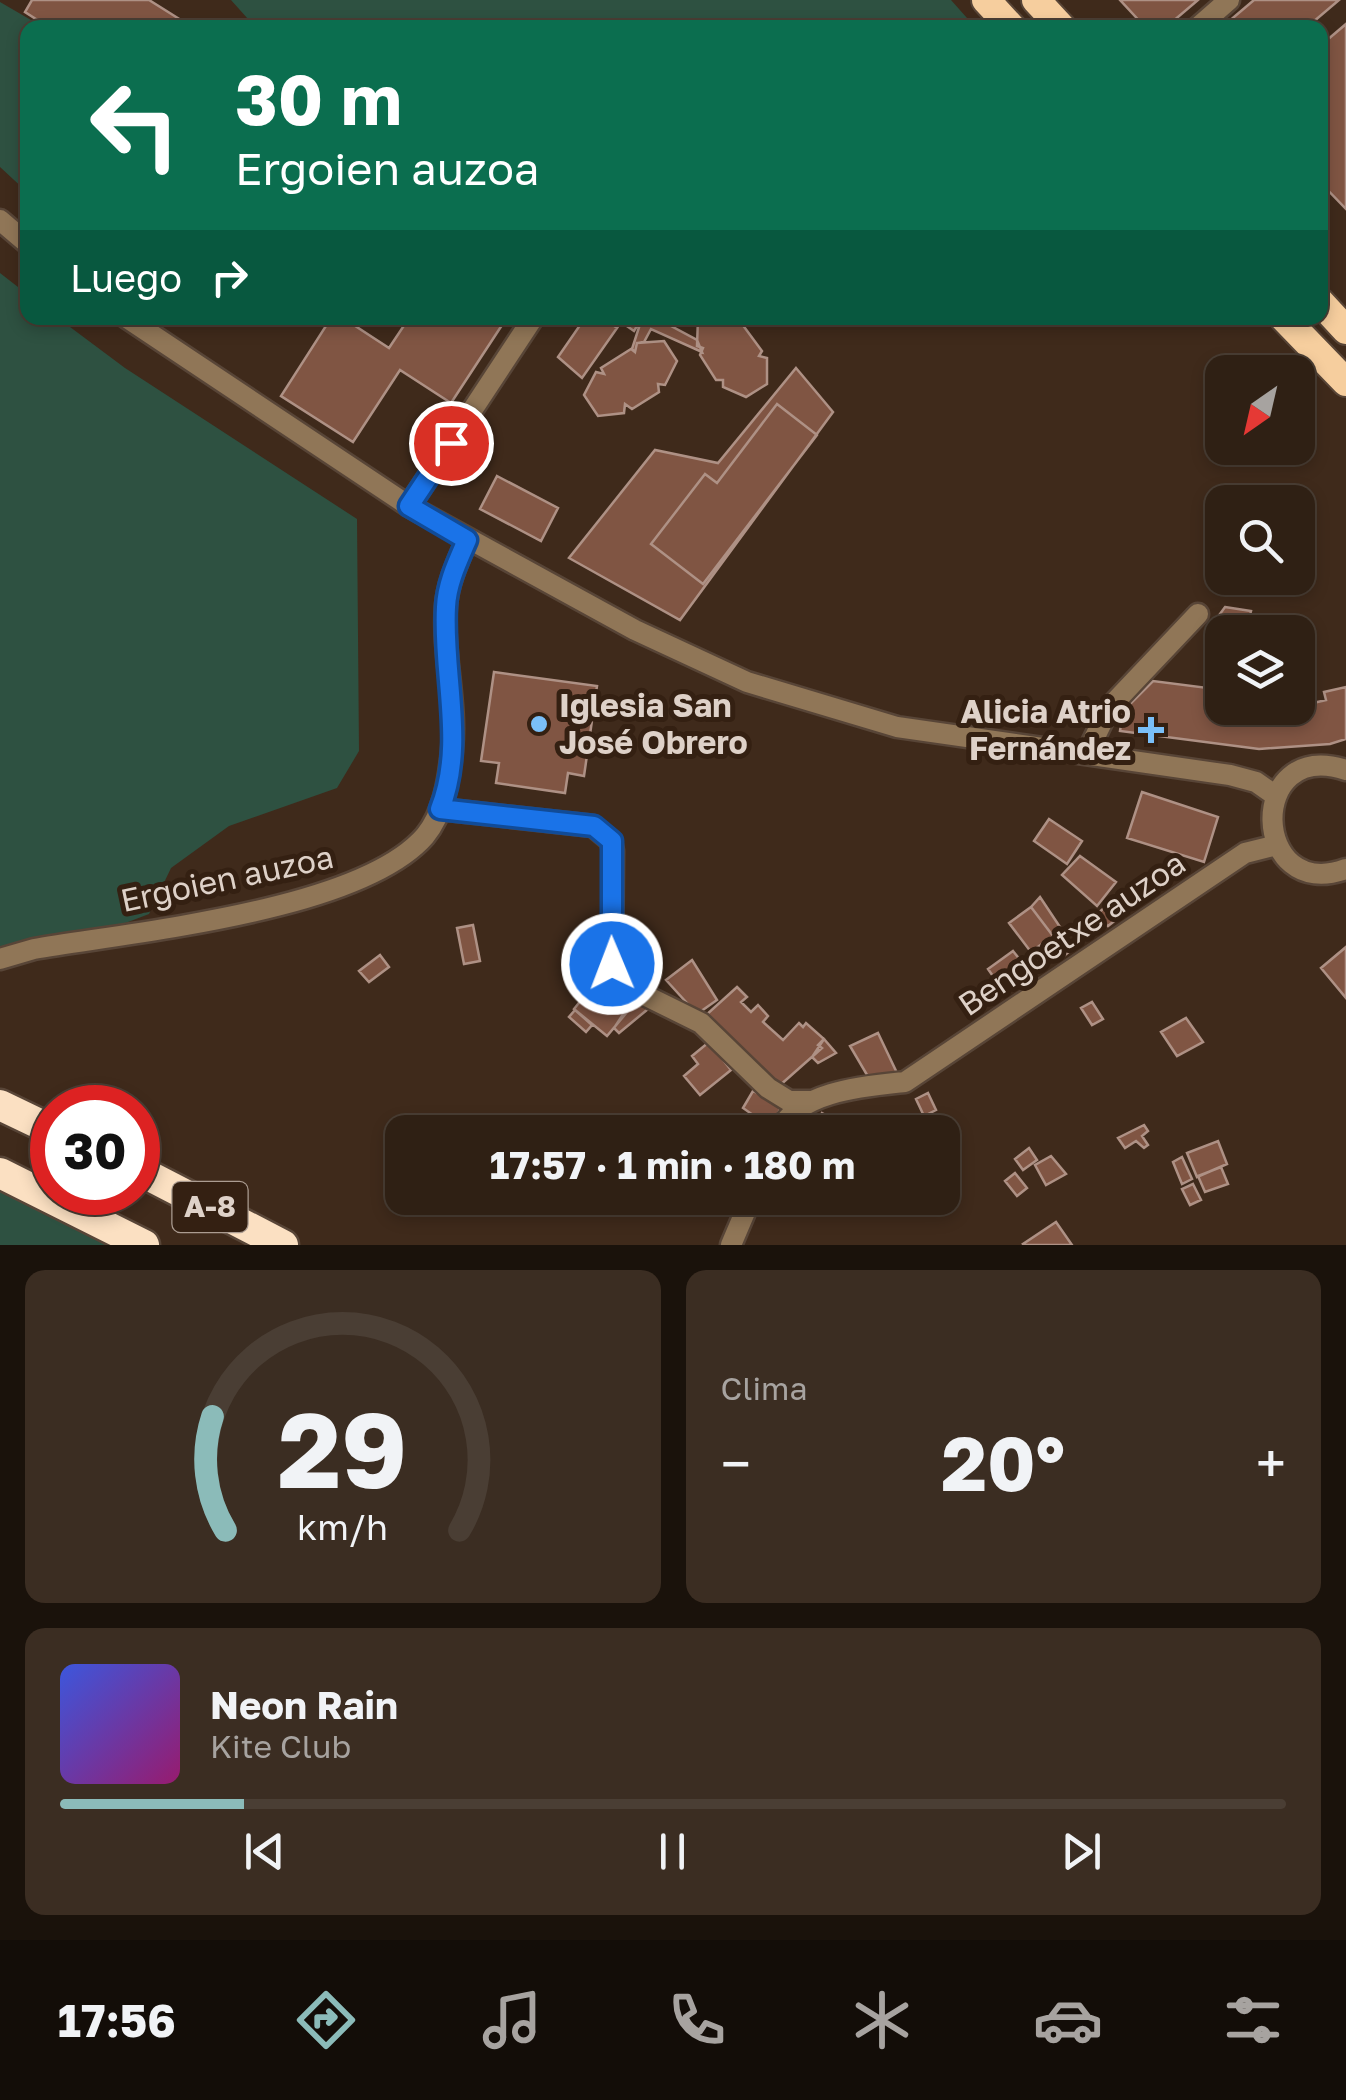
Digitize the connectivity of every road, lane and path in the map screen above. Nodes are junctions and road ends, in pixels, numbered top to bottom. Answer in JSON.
{"nodes":[{"id":1,"x":986,"y":0,"type":"edge"},
{"id":2,"x":1036,"y":0,"type":"edge"},
{"id":3,"x":1229,"y":0,"type":"edge"},
{"id":4,"x":1005,"y":20,"type":"edge"},
{"id":5,"x":1055,"y":20,"type":"edge"},
{"id":6,"x":1206,"y":20,"type":"edge"},
{"id":7,"x":0,"y":220,"type":"edge"},
{"id":8,"x":20,"y":237,"type":"edge"},
{"id":9,"x":1328,"y":311,"type":"edge"},
{"id":10,"x":138,"y":325,"type":"edge"},
{"id":11,"x":529,"y":325,"type":"edge"},
{"id":12,"x":1291,"y":325,"type":"edge"},
{"id":13,"x":1346,"y":330,"type":"edge"},
{"id":14,"x":1346,"y":382,"type":"edge"},
{"id":15,"x":409,"y":506,"type":"junction"},
{"id":16,"x":467,"y":540,"type":"junction"},
{"id":17,"x":1198,"y":614,"type":"dead end"},
{"id":18,"x":1086,"y":753,"type":"junction"},
{"id":19,"x":1346,"y":770,"type":"edge"},
{"id":20,"x":1276,"y":796,"type":"junction"},
{"id":21,"x":440,"y":809,"type":"junction"},
{"id":22,"x":1277,"y":845,"type":"junction"},
{"id":23,"x":1346,"y":869,"type":"edge"},
{"id":24,"x":0,"y":959,"type":"edge"},
{"id":25,"x":812,"y":1102,"type":"junction"},
{"id":26,"x":0,"y":1105,"type":"edge"},
{"id":27,"x":794,"y":1115,"type":"edge"},
{"id":28,"x":30,"y":1119,"type":"edge"},
{"id":29,"x":0,"y":1173,"type":"edge"},
{"id":30,"x":160,"y":1181,"type":"edge"},
{"id":31,"x":744,"y":1215,"type":"edge"},
{"id":32,"x":144,"y":1245,"type":"edge"},
{"id":33,"x":283,"y":1245,"type":"edge"},
{"id":34,"x":731,"y":1245,"type":"edge"}],
"edges":[{"from":1,"to":4,"type":"highway"},
{"from":2,"to":5,"type":"highway"},
{"from":3,"to":6,"type":"street"},
{"from":7,"to":8,"type":"street"},
{"from":9,"to":13,"type":"highway"},
{"from":10,"to":15,"type":"street"},
{"from":11,"to":15,"type":"street"},
{"from":12,"to":14,"type":"highway"},
{"from":15,"to":16,"type":"street"},
{"from":16,"to":18,"type":"street"},
{"from":16,"to":21,"type":"street","name":"Ergoien auzoa"},
{"from":17,"to":18,"type":"street"},
{"from":18,"to":20,"type":"street"},
{"from":19,"to":20,"type":"street"},
{"from":20,"to":22,"type":"street"},
{"from":21,"to":24,"type":"street","name":"Ergoien auzoa"},
{"from":21,"to":25,"type":"street"},
{"from":22,"to":23,"type":"street"},
{"from":22,"to":25,"type":"street","name":"Bengoetxe auzoa"},
{"from":25,"to":27,"type":"street"},
{"from":26,"to":28,"type":"highway"},
{"from":29,"to":32,"type":"highway","number":"A-8"},
{"from":30,"to":33,"type":"highway","number":"A-8"},
{"from":31,"to":34,"type":"street"}]}
